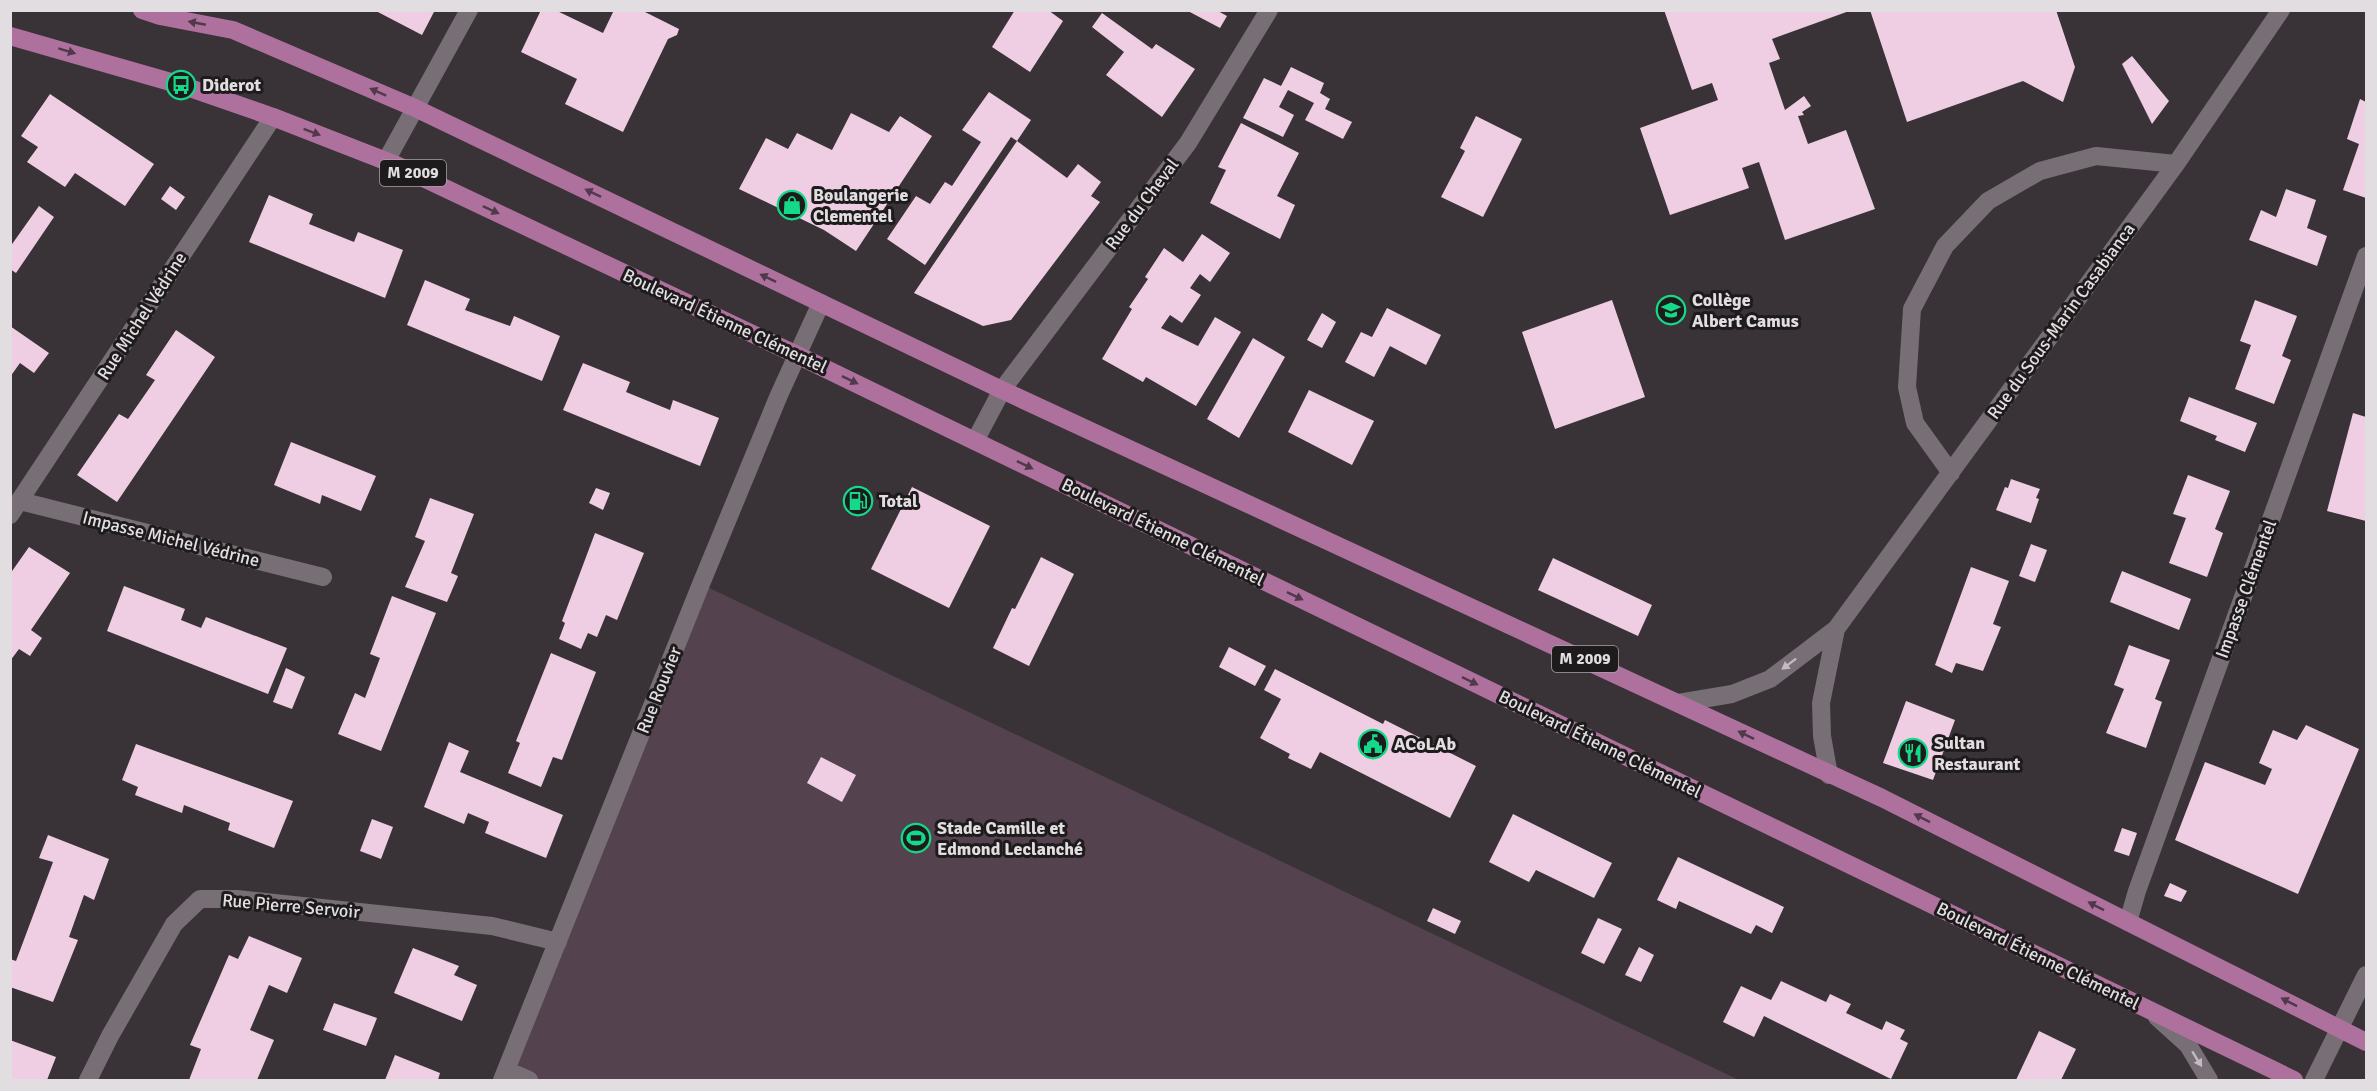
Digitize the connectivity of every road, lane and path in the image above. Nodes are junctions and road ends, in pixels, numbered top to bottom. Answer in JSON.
{"nodes":[{"id":1,"x":142,"y":10,"type":"edge"},
{"id":2,"x":469,"y":10,"type":"edge"},
{"id":3,"x":1269,"y":10,"type":"edge"},
{"id":4,"x":2281,"y":10,"type":"edge"},
{"id":5,"x":13,"y":39,"type":"edge"},
{"id":6,"x":415,"y":108,"type":"junction"},
{"id":7,"x":273,"y":117,"type":"junction"},
{"id":8,"x":386,"y":161,"type":"junction"},
{"id":9,"x":2176,"y":164,"type":"junction"},
{"id":10,"x":2366,"y":256,"type":"edge"},
{"id":11,"x":821,"y":303,"type":"junction"},
{"id":12,"x":797,"y":355,"type":"junction"},
{"id":13,"x":1002,"y":390,"type":"junction"},
{"id":14,"x":975,"y":441,"type":"junction"},
{"id":15,"x":1951,"y":473,"type":"junction"},
{"id":16,"x":15,"y":508,"type":"edge"},
{"id":17,"x":323,"y":577,"type":"dead end"},
{"id":18,"x":1836,"y":629,"type":"junction"},
{"id":19,"x":1678,"y":703,"type":"junction"},
{"id":20,"x":1829,"y":775,"type":"junction"},
{"id":21,"x":2128,"y":922,"type":"junction"},
{"id":22,"x":558,"y":942,"type":"junction"},
{"id":23,"x":2367,"y":975,"type":"edge"},
{"id":24,"x":2152,"y":1011,"type":"junction"},
{"id":25,"x":2341,"y":1030,"type":"junction"},
{"id":26,"x":2367,"y":1042,"type":"edge"},
{"id":27,"x":504,"y":1075,"type":"edge"},
{"id":28,"x":88,"y":1080,"type":"edge"},
{"id":29,"x":529,"y":1080,"type":"edge"},
{"id":30,"x":2210,"y":1080,"type":"edge"},
{"id":31,"x":2294,"y":1080,"type":"edge"},
{"id":32,"x":2314,"y":1080,"type":"edge"}],
"edges":[{"from":6,"to":1,"type":"main road","number":"M 2009","one_way":true},
{"from":2,"to":6,"type":"street"},
{"from":3,"to":13,"type":"street","name":"Rue du Cheval"},
{"from":4,"to":9,"type":"street","name":"Rue du Sous-Marin Casabianca"},
{"from":5,"to":7,"type":"main road","name":"Boulevard Étienne Clémentel","number":"M 2009","one_way":true},
{"from":6,"to":8,"type":"street"},
{"from":11,"to":6,"type":"main road","number":"M 2009","one_way":true},
{"from":7,"to":8,"type":"main road","name":"Boulevard Étienne Clémentel","number":"M 2009","one_way":true},
{"from":7,"to":16,"type":"street","name":"Rue Michel Védrine"},
{"from":8,"to":12,"type":"main road","name":"Boulevard Étienne Clémentel","number":"M 2009","one_way":true},
{"from":9,"to":15,"type":"street","name":"Rue du Sous-Marin Casabianca"},
{"from":9,"to":15,"type":"street"},
{"from":10,"to":21,"type":"street","name":"Impasse Clémentel"},
{"from":11,"to":12,"type":"street","name":"Rue Rouvier"},
{"from":11,"to":13,"type":"main road","number":"M 2009"},
{"from":12,"to":14,"type":"main road","name":"Boulevard Étienne Clémentel","number":"M 2009","one_way":true},
{"from":12,"to":22,"type":"street","name":"Rue Rouvier"},
{"from":13,"to":14,"type":"street","name":"Rue du Cheval"},
{"from":13,"to":19,"type":"main road","number":"M 2009"},
{"from":14,"to":24,"type":"main road","name":"Boulevard Étienne Clémentel","number":"M 2009","one_way":true},
{"from":15,"to":18,"type":"street","name":"Rue du Sous-Marin Casabianca"},
{"from":16,"to":17,"type":"street","name":"Impasse Michel Védrine"},
{"from":18,"to":19,"type":"street","name":"Rue du Sous-Marin Casabianca","one_way":true},
{"from":18,"to":20,"type":"street","name":"Rue du Sous-Marin Casabianca"},
{"from":20,"to":19,"type":"main road","number":"M 2009","one_way":true},
{"from":21,"to":20,"type":"main road","number":"M 2009","one_way":true},
{"from":25,"to":21,"type":"main road","number":"M 2009","one_way":true},
{"from":22,"to":27,"type":"street","name":"Rue Rouvier"},
{"from":22,"to":28,"type":"street","name":"Rue Pierre Servoir"},
{"from":23,"to":25,"type":"street"},
{"from":24,"to":30,"type":"street","one_way":true},
{"from":24,"to":31,"type":"main road","name":"Boulevard Étienne Clémentel","number":"M 2009"},
{"from":25,"to":26,"type":"main road","number":"M 2009"},
{"from":25,"to":32,"type":"street"},
{"from":27,"to":29,"type":"street"}]}
